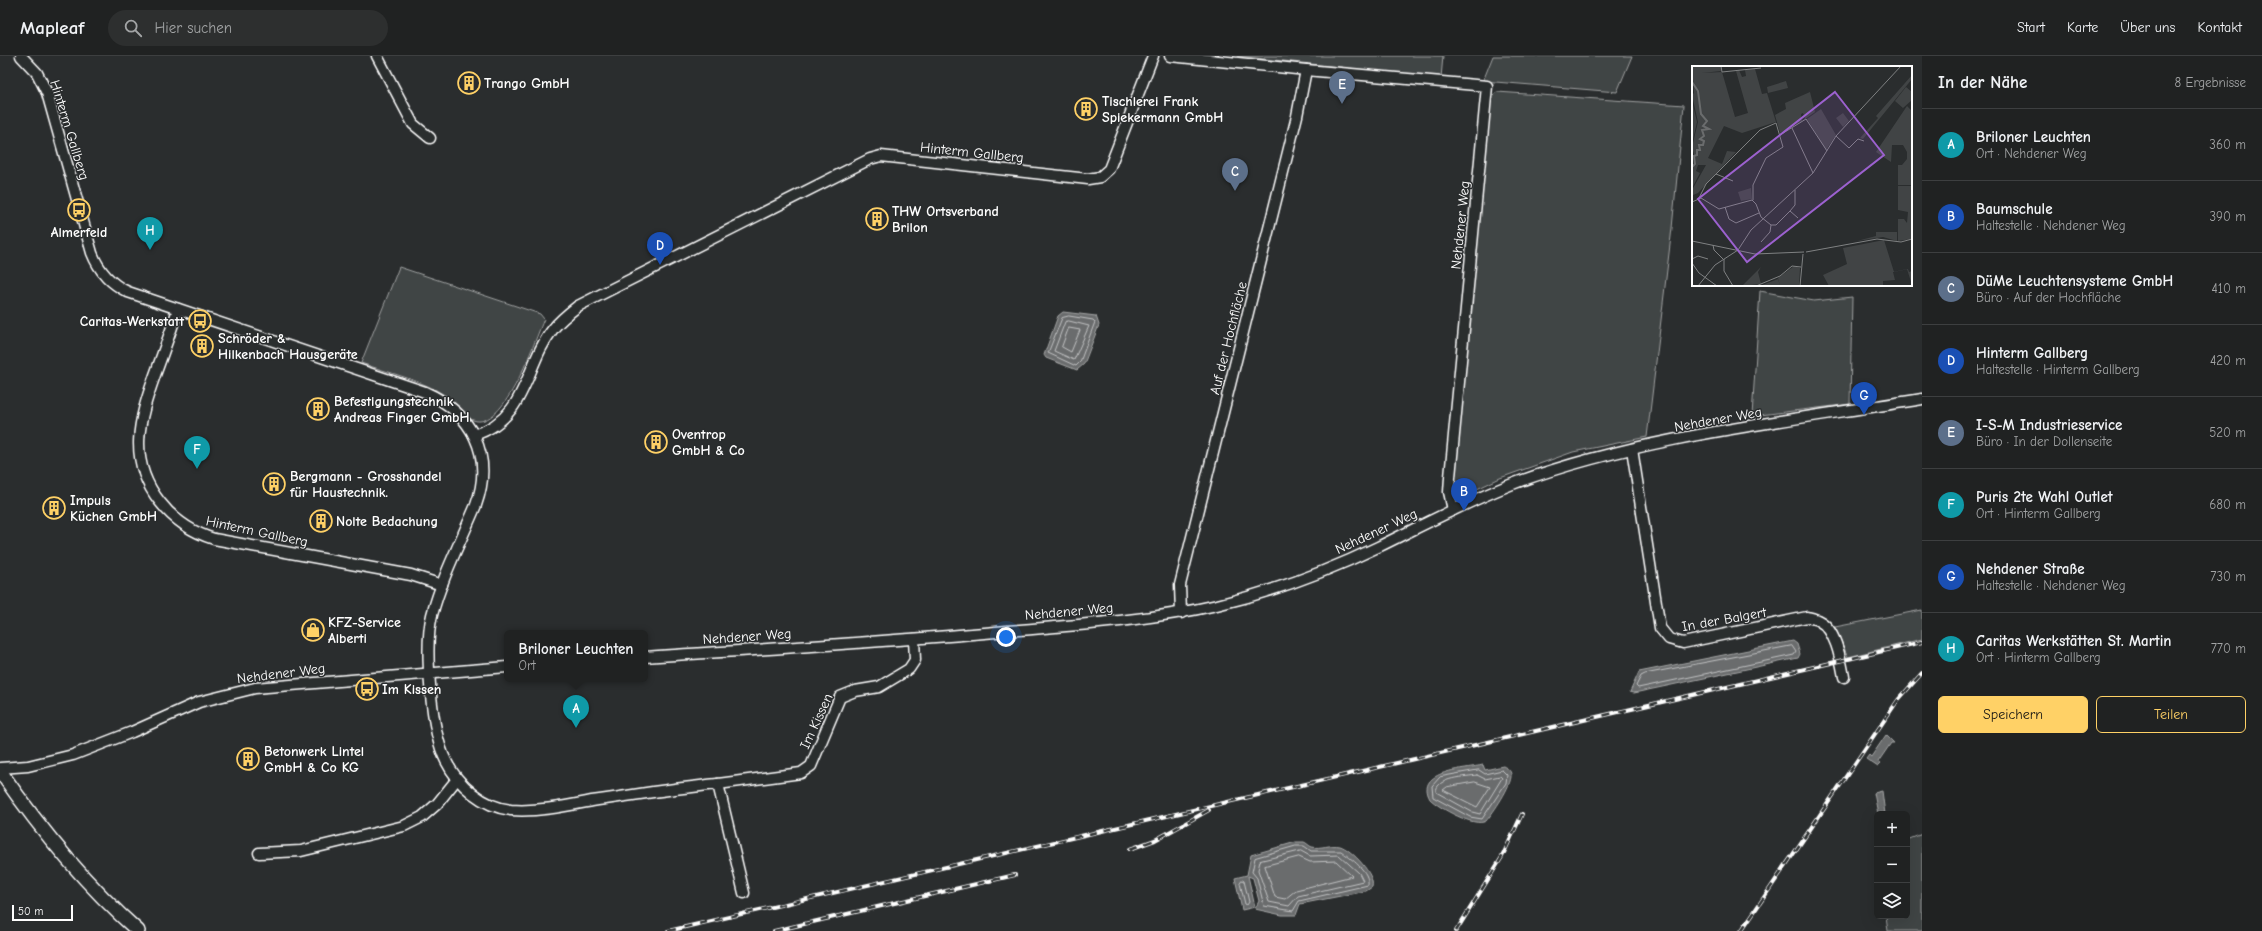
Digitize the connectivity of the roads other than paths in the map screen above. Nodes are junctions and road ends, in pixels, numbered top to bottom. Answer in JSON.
{"nodes":[{"id":1,"x":21,"y":56,"type":"edge"},
{"id":2,"x":376,"y":56,"type":"edge"},
{"id":3,"x":1153,"y":56,"type":"edge"},
{"id":4,"x":1170,"y":56,"type":"edge"},
{"id":5,"x":1306,"y":70,"type":"junction"},
{"id":6,"x":430,"y":138,"type":"dead end"},
{"id":7,"x":178,"y":308,"type":"junction"},
{"id":8,"x":1922,"y":399,"type":"edge"},
{"id":9,"x":474,"y":435,"type":"junction"},
{"id":10,"x":1632,"y":449,"type":"junction"},
{"id":11,"x":1453,"y":510,"type":"junction"},
{"id":12,"x":442,"y":586,"type":"junction"},
{"id":13,"x":1181,"y":613,"type":"junction"},
{"id":14,"x":914,"y":639,"type":"junction"},
{"id":15,"x":648,"y":657,"type":"edge"},
{"id":16,"x":504,"y":667,"type":"edge"},
{"id":17,"x":430,"y":674,"type":"junction"},
{"id":18,"x":1844,"y":677,"type":"dead end"},
{"id":19,"x":0,"y":770,"type":"edge"},
{"id":20,"x":457,"y":779,"type":"junction"},
{"id":21,"x":718,"y":784,"type":"junction"},
{"id":22,"x":259,"y":853,"type":"dead end"},
{"id":23,"x":744,"y":893,"type":"dead end"},
{"id":24,"x":138,"y":931,"type":"edge"}],
"edges":[{"from":1,"to":7,"type":"street","name":"Hinterm Gallberg"},
{"from":2,"to":6,"type":"street"},
{"from":3,"to":9,"type":"street","name":"Hinterm Gallberg"},
{"from":4,"to":5,"type":"street"},
{"from":5,"to":11,"type":"street","name":"Nehdener Weg"},
{"from":5,"to":13,"type":"street","name":"Auf der Hochfläche"},
{"from":7,"to":9,"type":"street","name":"Hinterm Gallberg"},
{"from":7,"to":12,"type":"street","name":"Hinterm Gallberg"},
{"from":8,"to":10,"type":"street","name":"Nehdener Weg"},
{"from":9,"to":12,"type":"street","name":"Hinterm Gallberg"},
{"from":10,"to":11,"type":"street","name":"Nehdener Weg"},
{"from":10,"to":18,"type":"street","name":"In der Balgert"},
{"from":11,"to":13,"type":"street","name":"Nehdener Weg"},
{"from":12,"to":17,"type":"street","name":"Hinterm Gallberg"},
{"from":13,"to":14,"type":"street","name":"Nehdener Weg"},
{"from":14,"to":15,"type":"street","name":"Nehdener Weg"},
{"from":14,"to":21,"type":"street","name":"Im Kissen"},
{"from":16,"to":17,"type":"street","name":"Nehdener Weg"},
{"from":17,"to":19,"type":"street","name":"Nehdener Weg"},
{"from":17,"to":20,"type":"street","name":"Im Kissen"},
{"from":19,"to":24,"type":"main road"},
{"from":20,"to":21,"type":"street","name":"Im Kissen"},
{"from":20,"to":22,"type":"street"},
{"from":21,"to":23,"type":"street"}]}
